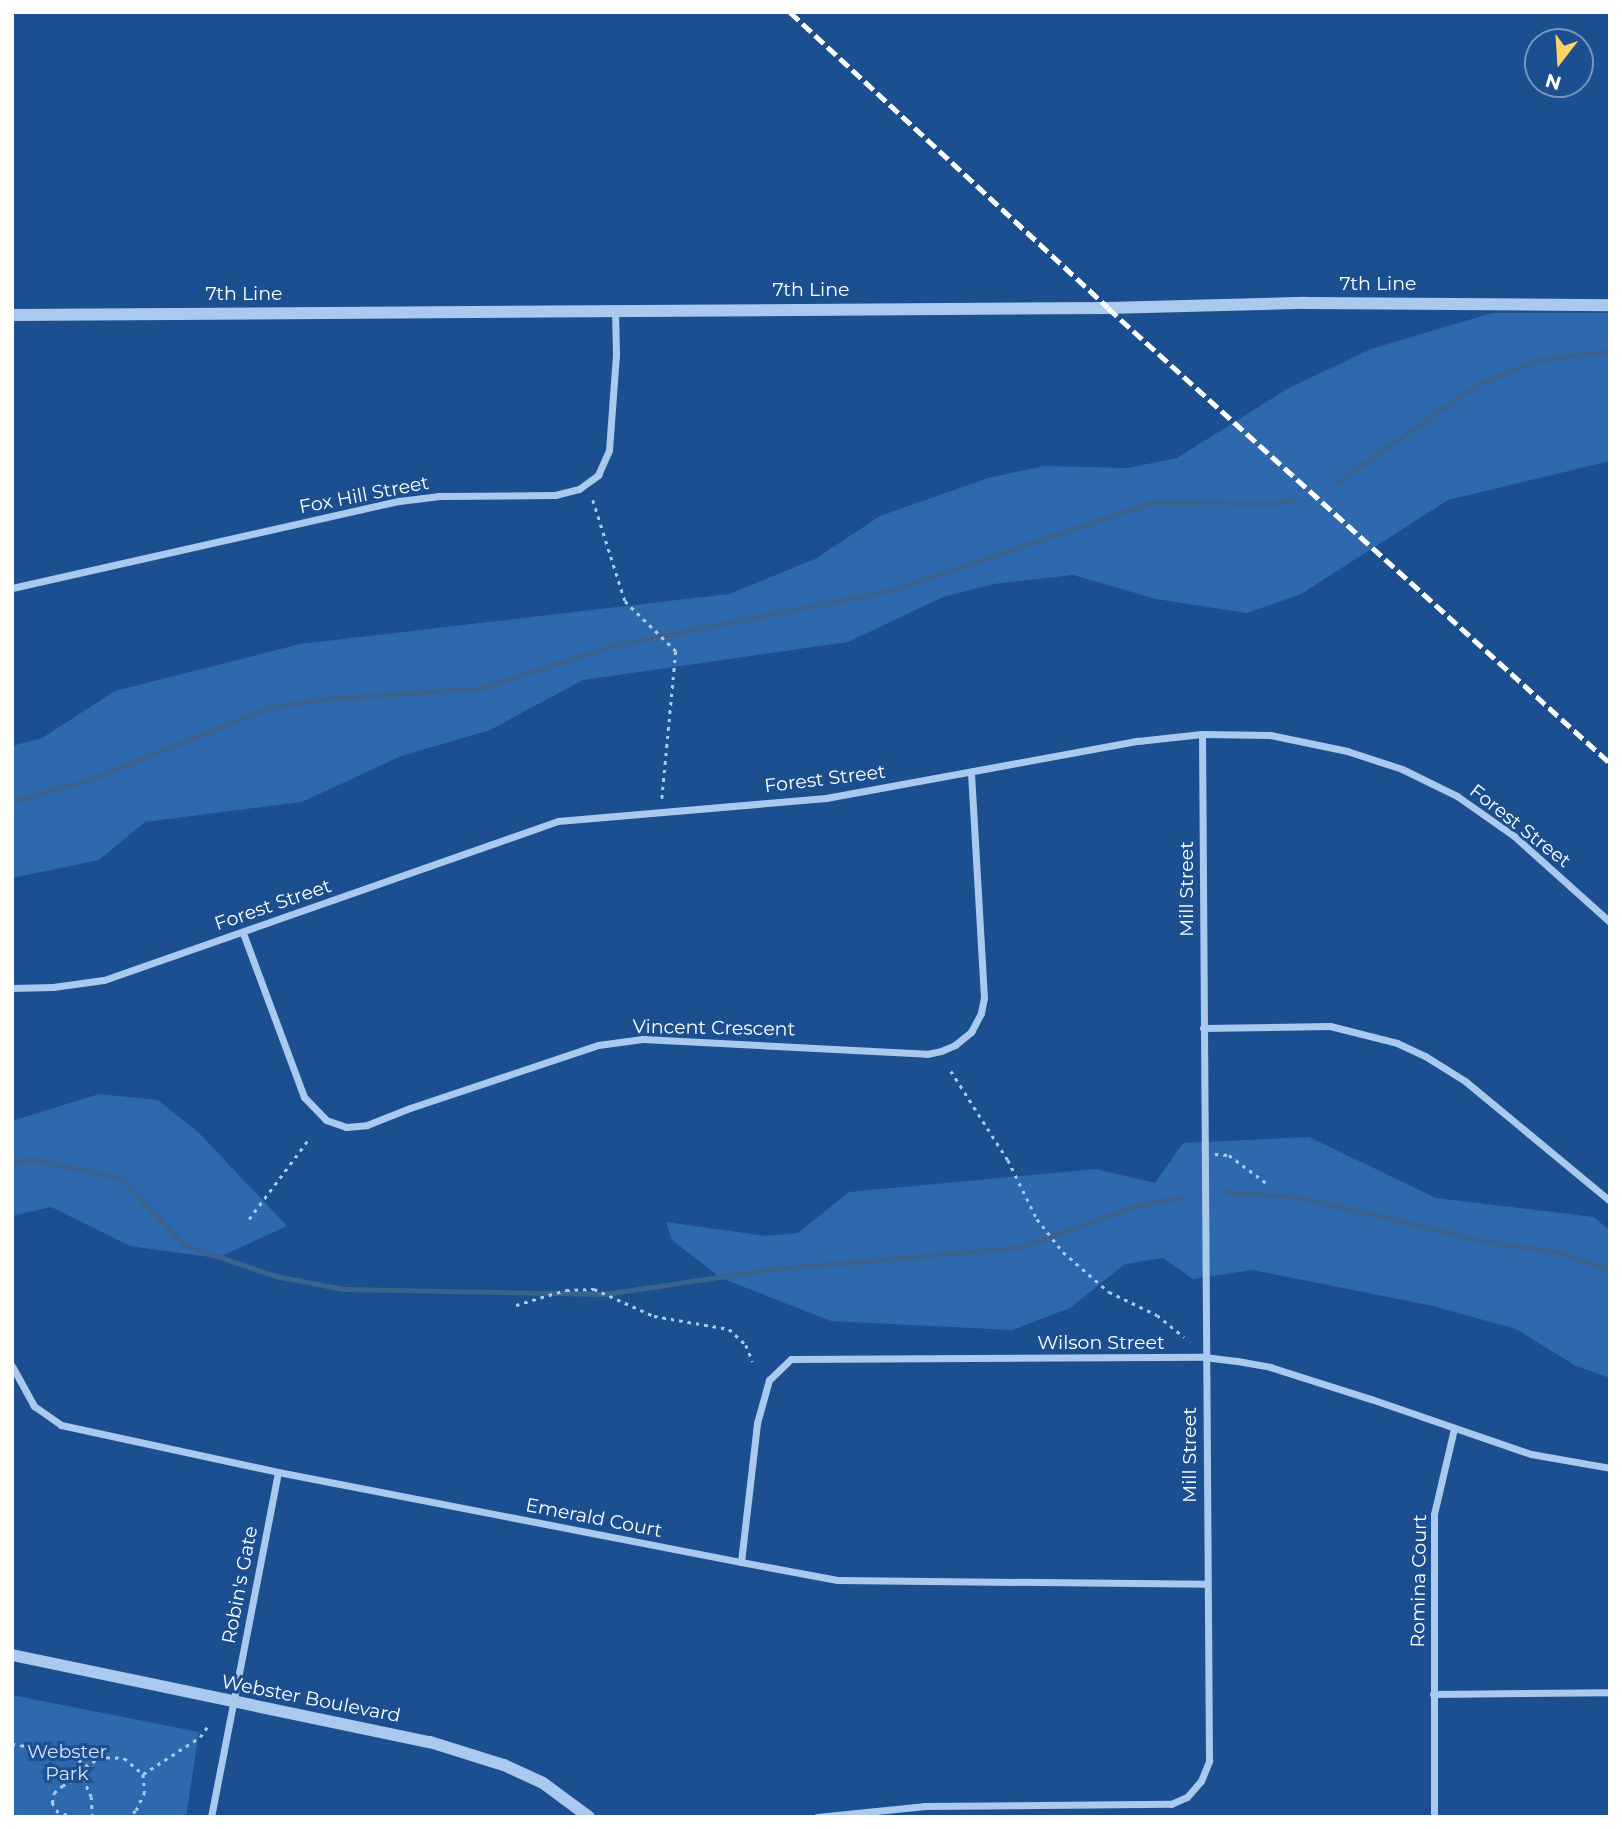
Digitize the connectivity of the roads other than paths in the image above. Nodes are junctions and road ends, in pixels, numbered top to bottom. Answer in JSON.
{"nodes":[{"id":1,"x":1610,"y":305,"type":"edge"},
{"id":2,"x":614,"y":310,"type":"junction"},
{"id":3,"x":12,"y":315,"type":"edge"},
{"id":4,"x":12,"y":588,"type":"edge"},
{"id":5,"x":1202,"y":734,"type":"junction"},
{"id":6,"x":971,"y":773,"type":"junction"},
{"id":7,"x":1610,"y":922,"type":"edge"},
{"id":8,"x":243,"y":933,"type":"junction"},
{"id":9,"x":12,"y":988,"type":"edge"},
{"id":10,"x":1203,"y":1028,"type":"junction"},
{"id":11,"x":1610,"y":1201,"type":"edge"},
{"id":12,"x":1204,"y":1357,"type":"junction"},
{"id":13,"x":12,"y":1366,"type":"edge"},
{"id":14,"x":1454,"y":1429,"type":"junction"},
{"id":15,"x":1610,"y":1468,"type":"edge"},
{"id":16,"x":278,"y":1472,"type":"junction"},
{"id":17,"x":741,"y":1562,"type":"junction"},
{"id":18,"x":1206,"y":1584,"type":"junction"},
{"id":19,"x":12,"y":1655,"type":"edge"},
{"id":20,"x":1610,"y":1692,"type":"edge"},
{"id":21,"x":1433,"y":1694,"type":"junction"},
{"id":22,"x":232,"y":1703,"type":"junction"},
{"id":23,"x":211,"y":1817,"type":"edge"},
{"id":24,"x":589,"y":1817,"type":"edge"},
{"id":25,"x":817,"y":1817,"type":"edge"},
{"id":26,"x":1434,"y":1817,"type":"edge"}],
"edges":[{"from":1,"to":2,"type":"street","name":"7th Line"},
{"from":2,"to":3,"type":"street","name":"7th Line"},
{"from":2,"to":4,"type":"street","name":"Fox Hill Street"},
{"from":5,"to":6,"type":"street","name":"Forest Street"},
{"from":5,"to":7,"type":"street","name":"Forest Street"},
{"from":5,"to":10,"type":"street","name":"Mill Street"},
{"from":6,"to":8,"type":"street","name":"Forest Street"},
{"from":6,"to":8,"type":"street","name":"Vincent Crescent"},
{"from":8,"to":9,"type":"street","name":"Forest Street"},
{"from":10,"to":11,"type":"street"},
{"from":10,"to":12,"type":"street","name":"Mill Street"},
{"from":12,"to":14,"type":"street","name":"Wilson Street"},
{"from":12,"to":17,"type":"street","name":"Wilson Street"},
{"from":12,"to":18,"type":"street","name":"Mill Street"},
{"from":13,"to":16,"type":"street","name":"Emerald Court"},
{"from":14,"to":15,"type":"street","name":"Wilson Street"},
{"from":14,"to":21,"type":"street","name":"Romina Court"},
{"from":16,"to":17,"type":"street","name":"Emerald Court"},
{"from":16,"to":22,"type":"street","name":"Robin's Gate"},
{"from":17,"to":18,"type":"street","name":"Emerald Court"},
{"from":18,"to":25,"type":"street","name":"Mill Street"},
{"from":19,"to":22,"type":"street","name":"Webster Boulevard"},
{"from":20,"to":21,"type":"street"},
{"from":21,"to":26,"type":"street","name":"Romina Court"},
{"from":22,"to":23,"type":"street","name":"Robin's Gate"},
{"from":22,"to":24,"type":"street","name":"Webster Boulevard"}]}
